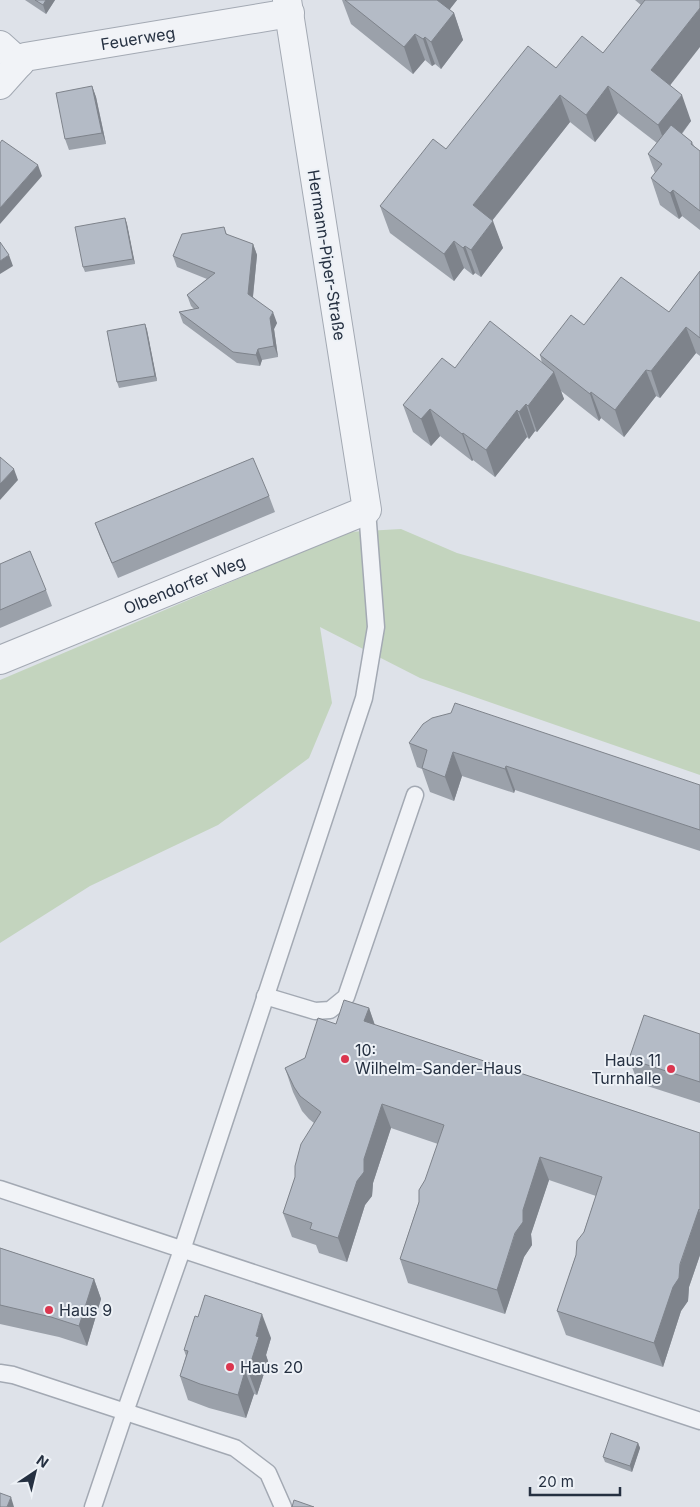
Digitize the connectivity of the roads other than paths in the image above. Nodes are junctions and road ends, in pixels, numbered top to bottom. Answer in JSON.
{"nodes":[{"id":1,"x":288,"y":7,"type":"edge"},
{"id":2,"x":10,"y":54,"type":"edge"},
{"id":3,"x":0,"y":85,"type":"edge"},
{"id":4,"x":367,"y":510,"type":"junction"},
{"id":5,"x":0,"y":660,"type":"edge"},
{"id":6,"x":414,"y":795,"type":"dead end"},
{"id":7,"x":265,"y":996,"type":"junction"},
{"id":8,"x":0,"y":1189,"type":"edge"},
{"id":9,"x":182,"y":1250,"type":"junction"},
{"id":10,"x":0,"y":1373,"type":"edge"},
{"id":11,"x":124,"y":1412,"type":"junction"},
{"id":12,"x":700,"y":1421,"type":"edge"},
{"id":13,"x":93,"y":1507,"type":"edge"},
{"id":14,"x":283,"y":1507,"type":"edge"}],
"edges":[{"from":1,"to":2,"type":"street","name":"Feuerweg"},
{"from":1,"to":4,"type":"street","name":"Hermann-Piper-Straße"},
{"from":2,"to":3,"type":"street","name":"Feuerweg"},
{"from":4,"to":5,"type":"street","name":"Olbendorfer Weg"},
{"from":4,"to":7,"type":"lane"},
{"from":6,"to":7,"type":"lane"},
{"from":7,"to":9,"type":"lane"},
{"from":8,"to":9,"type":"lane"},
{"from":9,"to":11,"type":"lane"},
{"from":9,"to":12,"type":"lane"},
{"from":10,"to":11,"type":"lane"},
{"from":11,"to":13,"type":"lane"},
{"from":11,"to":14,"type":"lane"}]}
